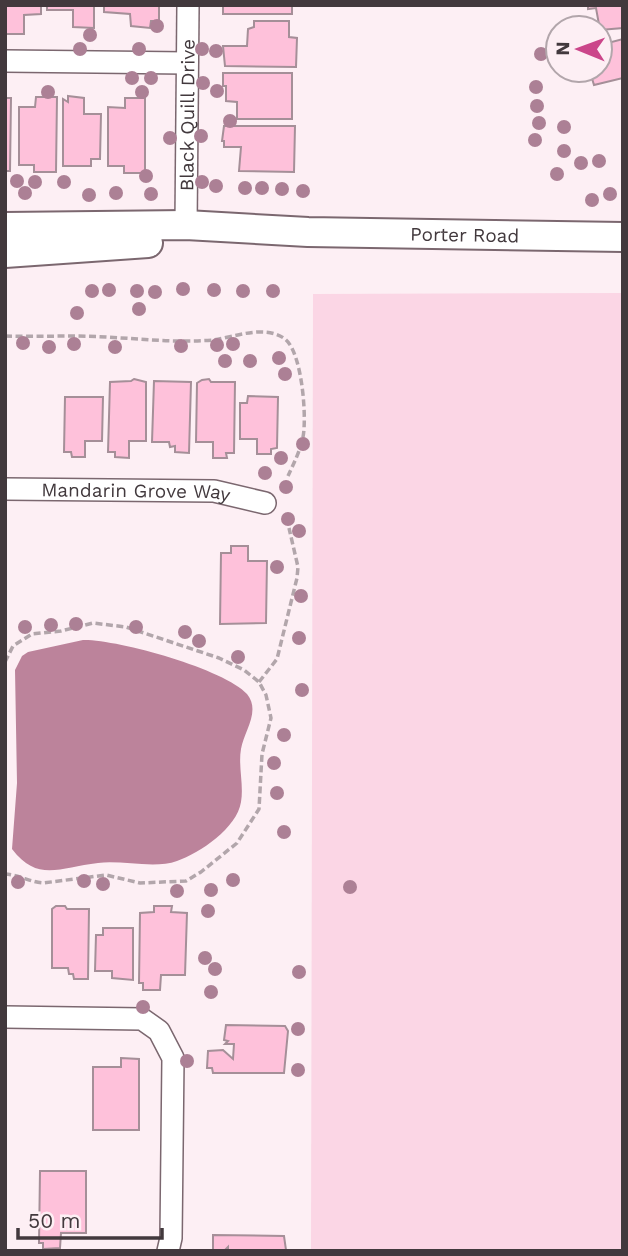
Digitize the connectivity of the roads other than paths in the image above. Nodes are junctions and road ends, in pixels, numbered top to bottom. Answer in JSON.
{"nodes":[{"id":1,"x":188,"y":5,"type":"edge"},
{"id":2,"x":5,"y":61,"type":"edge"},
{"id":3,"x":187,"y":63,"type":"junction"},
{"id":4,"x":186,"y":225,"type":"junction"},
{"id":5,"x":5,"y":227,"type":"edge"},
{"id":6,"x":308,"y":232,"type":"junction"},
{"id":7,"x":623,"y":237,"type":"edge"},
{"id":8,"x":5,"y":253,"type":"edge"},
{"id":9,"x":5,"y":489,"type":"edge"},
{"id":10,"x":265,"y":503,"type":"dead end"},
{"id":11,"x":5,"y":1017,"type":"edge"},
{"id":12,"x":168,"y":1251,"type":"edge"}],
"edges":[{"from":1,"to":3,"type":"street","name":"Black Quill Drive"},
{"from":2,"to":3,"type":"street"},
{"from":3,"to":4,"type":"street","name":"Black Quill Drive"},
{"from":4,"to":5,"type":"main road","name":"Porter Road"},
{"from":4,"to":6,"type":"main road","name":"Porter Road"},
{"from":6,"to":7,"type":"main road","name":"Porter Road"},
{"from":6,"to":8,"type":"main road","name":"Porter Road"},
{"from":9,"to":10,"type":"street","name":"Mandarin Grove Way"},
{"from":11,"to":12,"type":"street"}]}
